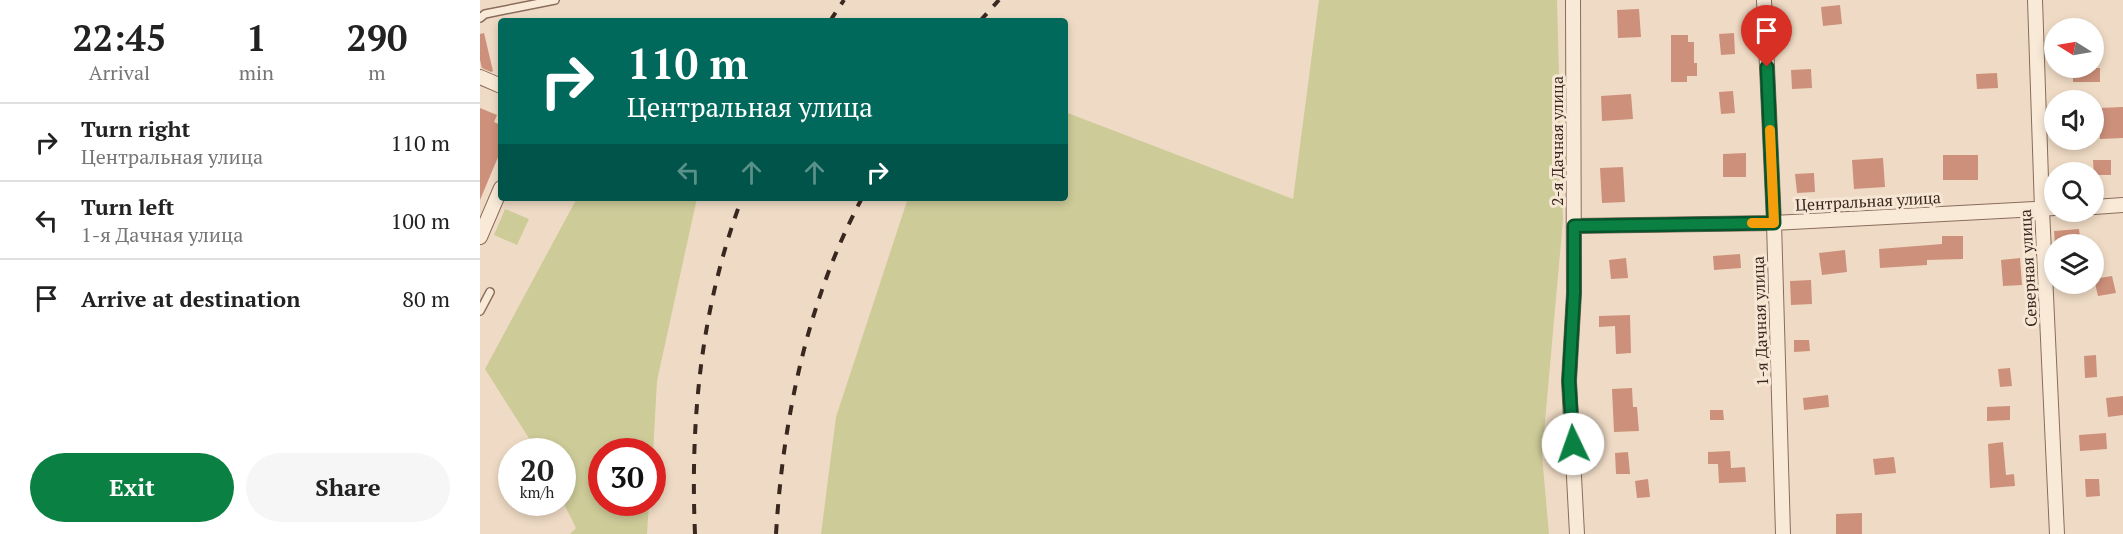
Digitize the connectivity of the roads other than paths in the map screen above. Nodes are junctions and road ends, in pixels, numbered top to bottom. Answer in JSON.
{"nodes":[{"id":1,"x":555,"y":0,"type":"edge"},
{"id":2,"x":1573,"y":0,"type":"edge"},
{"id":3,"x":1764,"y":0,"type":"edge"},
{"id":4,"x":2035,"y":0,"type":"edge"},
{"id":5,"x":480,"y":18,"type":"edge"},
{"id":6,"x":480,"y":77,"type":"edge"},
{"id":7,"x":498,"y":85,"type":"edge"},
{"id":8,"x":2045,"y":162,"type":"edge"},
{"id":9,"x":498,"y":195,"type":"edge"},
{"id":10,"x":2123,"y":205,"type":"edge"},
{"id":11,"x":2104,"y":206,"type":"edge"},
{"id":12,"x":2044,"y":208,"type":"edge"},
{"id":13,"x":2048,"y":222,"type":"edge"},
{"id":14,"x":1774,"y":223,"type":"junction"},
{"id":15,"x":1574,"y":226,"type":"junction"},
{"id":16,"x":480,"y":237,"type":"edge"},
{"id":17,"x":490,"y":292,"type":"dead end"},
{"id":18,"x":480,"y":311,"type":"edge"},
{"id":19,"x":1577,"y":534,"type":"edge"},
{"id":20,"x":1783,"y":534,"type":"edge"},
{"id":21,"x":2056,"y":534,"type":"edge"}],
"edges":[{"from":1,"to":5,"type":"lane"},
{"from":2,"to":15,"type":"street","name":"2-я Дачная улица"},
{"from":3,"to":14,"type":"street","name":"1-я Дачная улица"},
{"from":4,"to":8,"type":"street","name":"Северная улица"},
{"from":6,"to":7,"type":"street"},
{"from":9,"to":16,"type":"street"},
{"from":10,"to":11,"type":"street"},
{"from":12,"to":14,"type":"street","name":"Центральная улица"},
{"from":13,"to":21,"type":"street","name":"Северная улица"},
{"from":14,"to":15,"type":"street","name":"Центральная улица"},
{"from":14,"to":20,"type":"street","name":"1-я Дачная улица"},
{"from":15,"to":19,"type":"street","name":"2-я Дачная улица"},
{"from":17,"to":18,"type":"lane"}]}
